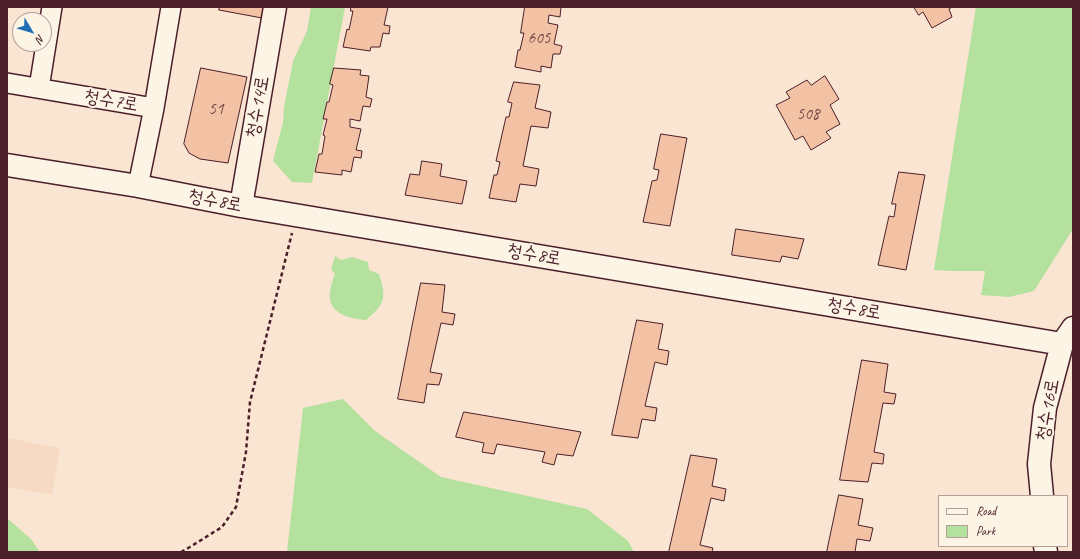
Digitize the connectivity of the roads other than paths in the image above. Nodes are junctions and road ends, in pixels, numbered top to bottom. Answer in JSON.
{"nodes":[{"id":1,"x":52,"y":7,"type":"edge"},
{"id":2,"x":171,"y":7,"type":"edge"},
{"id":3,"x":275,"y":7,"type":"edge"},
{"id":4,"x":7,"y":83,"type":"edge"},
{"id":5,"x":39,"y":88,"type":"junction"},
{"id":6,"x":154,"y":108,"type":"junction"},
{"id":7,"x":7,"y":165,"type":"edge"},
{"id":8,"x":138,"y":186,"type":"junction"},
{"id":9,"x":241,"y":206,"type":"junction"},
{"id":10,"x":1069,"y":338,"type":"edge"},
{"id":11,"x":1042,"y":495,"type":"edge"}],
"edges":[{"from":1,"to":5,"type":"street"},
{"from":2,"to":6,"type":"street","name":"청수7로"},
{"from":3,"to":9,"type":"street","name":"청수14로"},
{"from":4,"to":5,"type":"street","name":"청수7로"},
{"from":5,"to":6,"type":"street","name":"청수7로"},
{"from":6,"to":8,"type":"street"},
{"from":7,"to":8,"type":"street","name":"청수8로"},
{"from":8,"to":9,"type":"street","name":"청수8로"},
{"from":9,"to":10,"type":"street","name":"청수8로"},
{"from":10,"to":11,"type":"street","name":"청수16로"}]}
